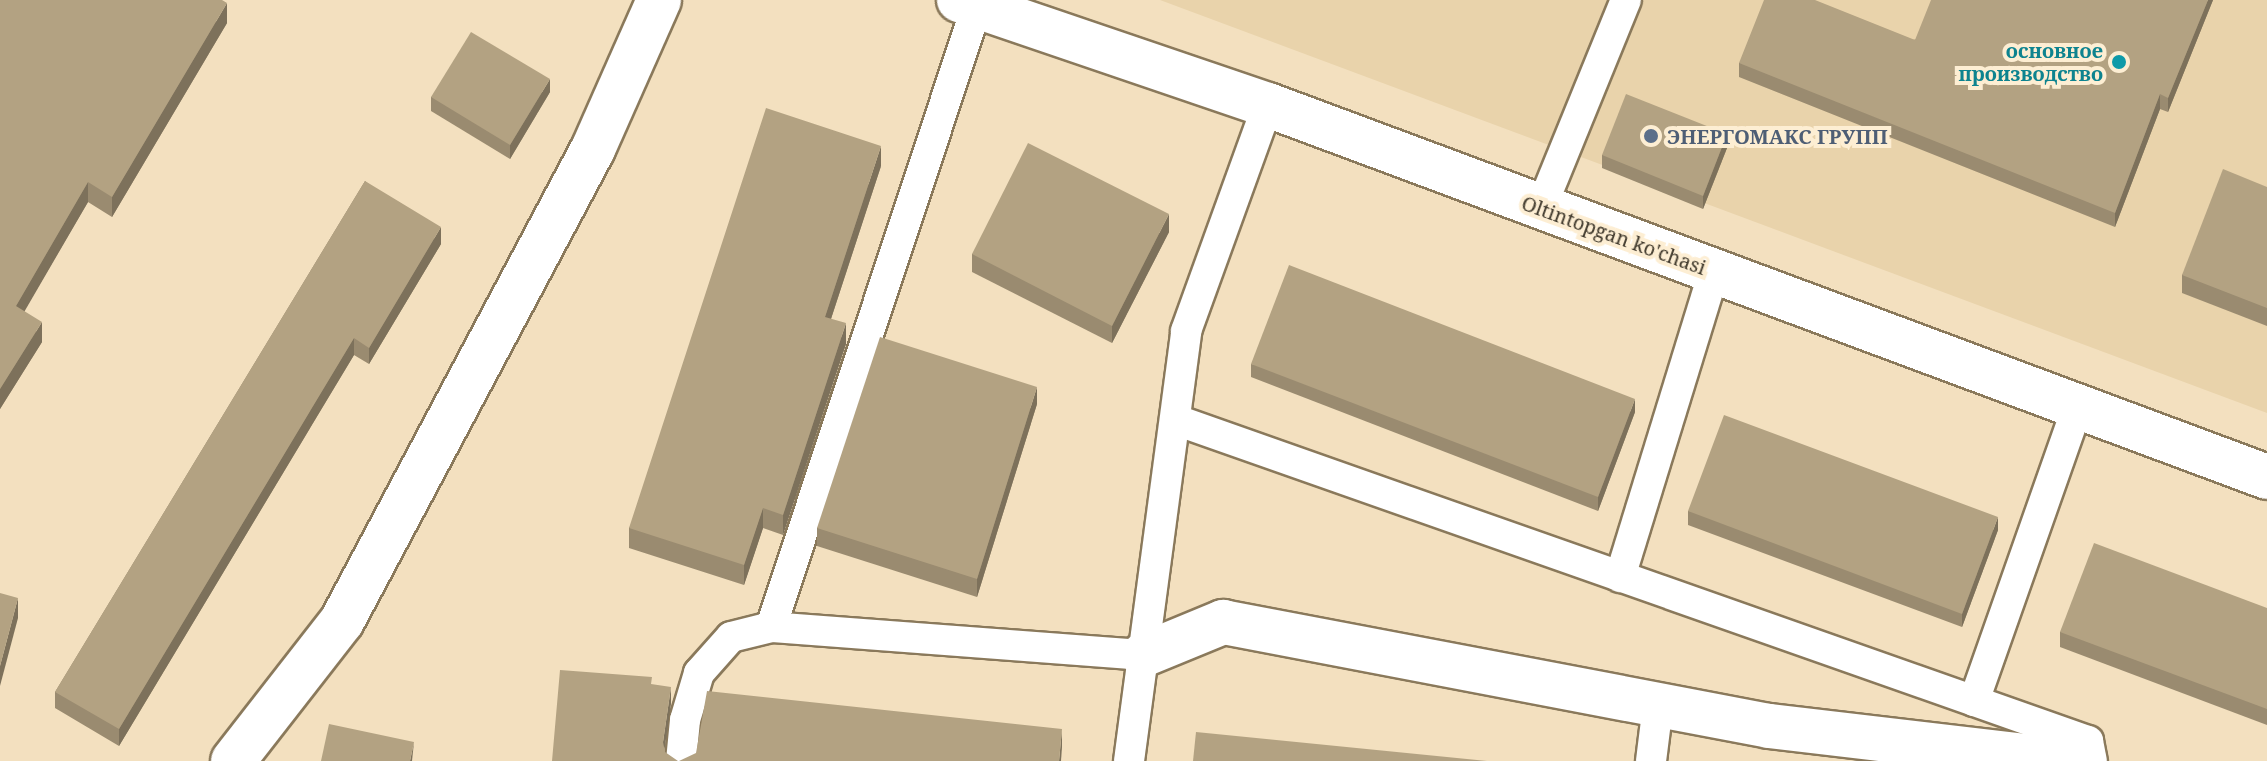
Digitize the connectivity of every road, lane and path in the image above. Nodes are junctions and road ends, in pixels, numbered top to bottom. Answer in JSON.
{"nodes":[{"id":1,"x":659,"y":0,"type":"edge"},
{"id":2,"x":1626,"y":0,"type":"edge"},
{"id":3,"x":968,"y":3,"type":"edge"},
{"id":4,"x":1268,"y":105,"type":"junction"},
{"id":5,"x":1541,"y":208,"type":"junction"},
{"id":6,"x":1714,"y":272,"type":"junction"},
{"id":7,"x":2078,"y":406,"type":"junction"},
{"id":8,"x":1176,"y":420,"type":"junction"},
{"id":9,"x":2267,"y":477,"type":"edge"},
{"id":10,"x":1620,"y":577,"type":"junction"},
{"id":11,"x":771,"y":627,"type":"junction"},
{"id":12,"x":1143,"y":655,"type":"junction"},
{"id":13,"x":1974,"y":701,"type":"junction"},
{"id":14,"x":1658,"y":705,"type":"junction"},
{"id":15,"x":233,"y":761,"type":"edge"},
{"id":16,"x":681,"y":761,"type":"edge"},
{"id":17,"x":1129,"y":761,"type":"edge"},
{"id":18,"x":1651,"y":761,"type":"edge"},
{"id":19,"x":2068,"y":761,"type":"edge"},
{"id":20,"x":2092,"y":761,"type":"edge"}],
"edges":[{"from":1,"to":15,"type":"street"},
{"from":2,"to":5,"type":"lane"},
{"from":3,"to":4,"type":"street","name":"Oltintopgan ko'chasi"},
{"from":3,"to":11,"type":"lane"},
{"from":4,"to":5,"type":"street","name":"Oltintopgan ko'chasi"},
{"from":4,"to":8,"type":"lane"},
{"from":5,"to":6,"type":"street","name":"Oltintopgan ko'chasi"},
{"from":6,"to":7,"type":"street","name":"Oltintopgan ko'chasi"},
{"from":6,"to":10,"type":"lane"},
{"from":7,"to":9,"type":"street","name":"Oltintopgan ko'chasi"},
{"from":7,"to":13,"type":"lane"},
{"from":8,"to":10,"type":"lane"},
{"from":8,"to":12,"type":"lane"},
{"from":10,"to":13,"type":"lane"},
{"from":11,"to":12,"type":"lane"},
{"from":11,"to":16,"type":"lane"},
{"from":12,"to":14,"type":"street"},
{"from":12,"to":17,"type":"lane"},
{"from":13,"to":20,"type":"lane"},
{"from":14,"to":18,"type":"lane"},
{"from":14,"to":19,"type":"street"}]}
